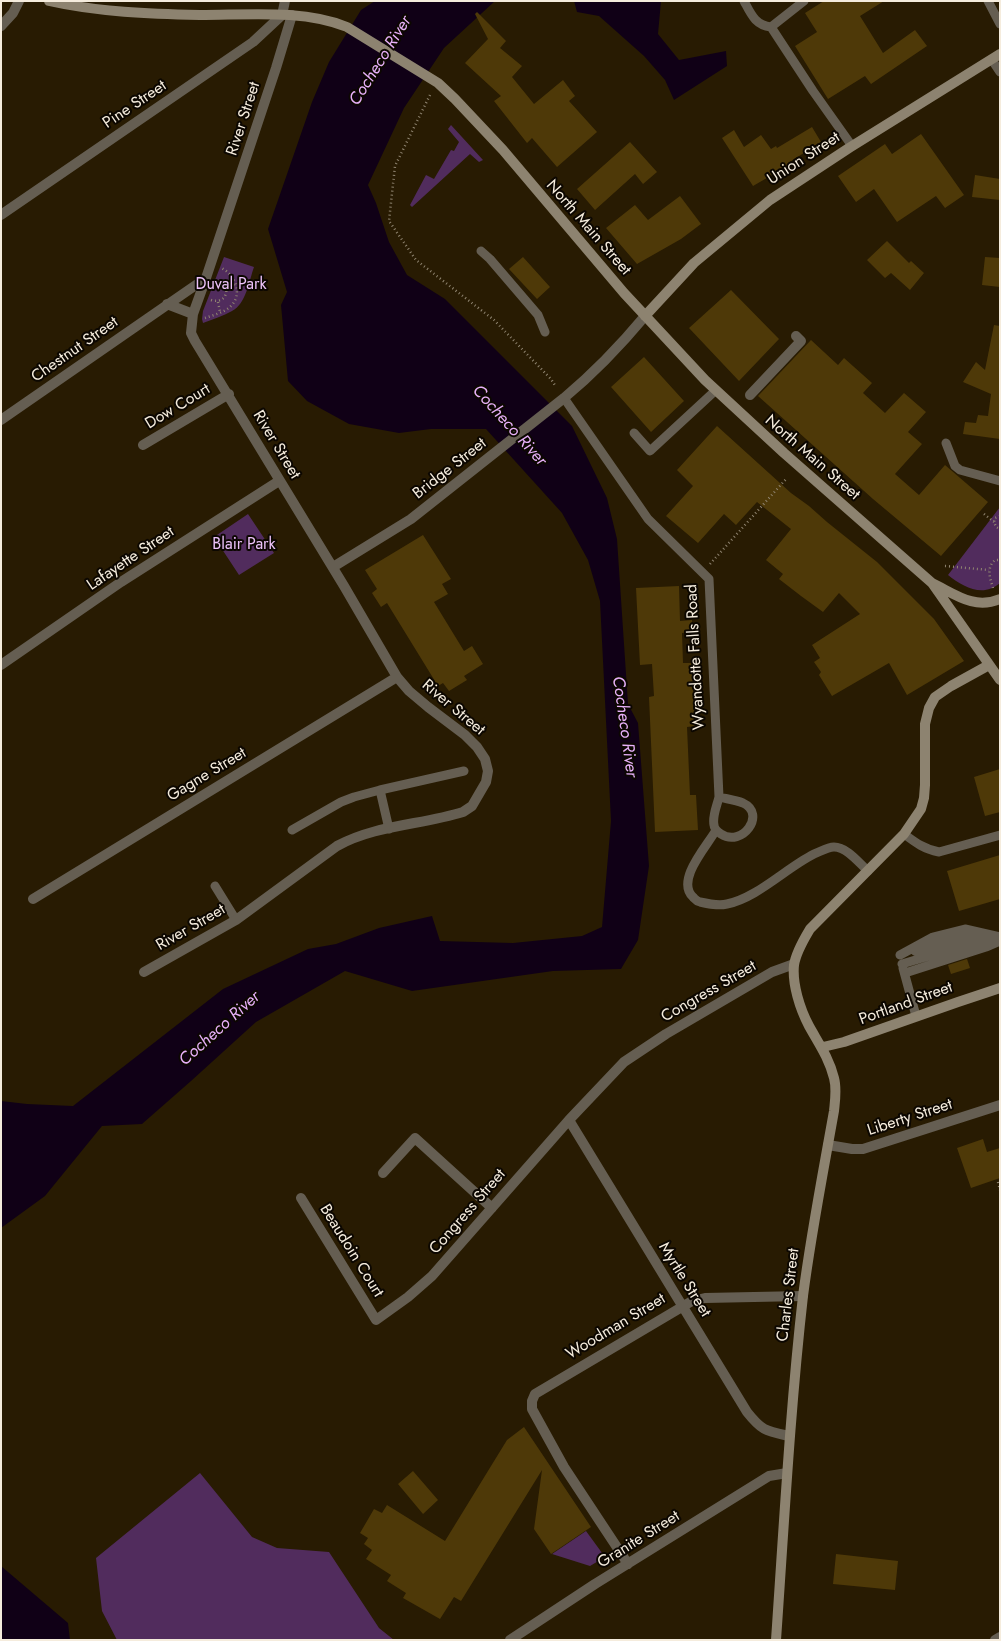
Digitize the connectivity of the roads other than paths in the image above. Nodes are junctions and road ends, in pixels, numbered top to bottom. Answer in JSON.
{"nodes":[{"id":1,"x":19,"y":1,"type":"edge"},
{"id":2,"x":49,"y":1,"type":"edge"},
{"id":3,"x":285,"y":1,"type":"edge"},
{"id":4,"x":744,"y":1,"type":"edge"},
{"id":5,"x":804,"y":1,"type":"edge"},
{"id":6,"x":988,"y":1,"type":"edge"},
{"id":7,"x":282,"y":15,"type":"junction"},
{"id":8,"x":292,"y":15,"type":"junction"},
{"id":9,"x":999,"y":19,"type":"edge"},
{"id":10,"x":1,"y":26,"type":"edge"},
{"id":11,"x":771,"y":27,"type":"junction"},
{"id":12,"x":996,"y":57,"type":"edge"},
{"id":13,"x":1000,"y":72,"type":"edge"},
{"id":14,"x":852,"y":146,"type":"junction"},
{"id":15,"x":1,"y":215,"type":"edge"},
{"id":16,"x":481,"y":251,"type":"dead end"},
{"id":17,"x":206,"y":278,"type":"junction"},
{"id":18,"x":167,"y":304,"type":"junction"},
{"id":19,"x":193,"y":314,"type":"junction"},
{"id":20,"x":645,"y":316,"type":"junction"},
{"id":21,"x":545,"y":332,"type":"dead end"},
{"id":22,"x":796,"y":336,"type":"dead end"},
{"id":23,"x":716,"y":390,"type":"junction"},
{"id":24,"x":228,"y":394,"type":"junction"},
{"id":25,"x":750,"y":395,"type":"dead end"},
{"id":26,"x":561,"y":400,"type":"junction"},
{"id":27,"x":1,"y":420,"type":"edge"},
{"id":28,"x":634,"y":433,"type":"dead end"},
{"id":29,"x":946,"y":443,"type":"dead end"},
{"id":30,"x":143,"y":445,"type":"dead end"},
{"id":31,"x":279,"y":481,"type":"junction"},
{"id":32,"x":1000,"y":481,"type":"edge"},
{"id":33,"x":333,"y":567,"type":"junction"},
{"id":34,"x":932,"y":583,"type":"junction"},
{"id":35,"x":1000,"y":599,"type":"edge"},
{"id":36,"x":1,"y":665,"type":"edge"},
{"id":37,"x":989,"y":665,"type":"junction"},
{"id":38,"x":398,"y":677,"type":"junction"},
{"id":39,"x":1000,"y":680,"type":"edge"},
{"id":40,"x":464,"y":771,"type":"dead end"},
{"id":41,"x":380,"y":790,"type":"junction"},
{"id":42,"x":718,"y":797,"type":"junction"},
{"id":43,"x":389,"y":829,"type":"junction"},
{"id":44,"x":292,"y":830,"type":"dead end"},
{"id":45,"x":716,"y":830,"type":"junction"},
{"id":46,"x":904,"y":834,"type":"junction"},
{"id":47,"x":1000,"y":835,"type":"edge"},
{"id":48,"x":868,"y":871,"type":"junction"},
{"id":49,"x":215,"y":886,"type":"dead end"},
{"id":50,"x":33,"y":898,"type":"dead end"},
{"id":51,"x":236,"y":920,"type":"junction"},
{"id":52,"x":999,"y":938,"type":"edge"},
{"id":53,"x":794,"y":964,"type":"junction"},
{"id":54,"x":902,"y":964,"type":"junction"},
{"id":55,"x":144,"y":972,"type":"dead end"},
{"id":56,"x":1000,"y":988,"type":"edge"},
{"id":57,"x":916,"y":1016,"type":"junction"},
{"id":58,"x":822,"y":1047,"type":"junction"},
{"id":59,"x":1000,"y":1105,"type":"edge"},
{"id":60,"x":569,"y":1120,"type":"junction"},
{"id":61,"x":828,"y":1145,"type":"junction"},
{"id":62,"x":383,"y":1173,"type":"dead end"},
{"id":63,"x":300,"y":1198,"type":"dead end"},
{"id":64,"x":492,"y":1208,"type":"junction"},
{"id":65,"x":804,"y":1296,"type":"junction"},
{"id":66,"x":682,"y":1305,"type":"junction"},
{"id":67,"x":376,"y":1320,"type":"joint"},
{"id":68,"x":789,"y":1436,"type":"junction"},
{"id":69,"x":787,"y":1473,"type":"junction"},
{"id":70,"x":628,"y":1564,"type":"junction"},
{"id":71,"x":1000,"y":1637,"type":"edge"},
{"id":72,"x":510,"y":1640,"type":"edge"},
{"id":73,"x":776,"y":1640,"type":"edge"},
{"id":74,"x":995,"y":1640,"type":"edge"}],
"edges":[{"from":1,"to":10,"type":"street"},
{"from":2,"to":7,"type":"main road","name":"North Main Street"},
{"from":3,"to":7,"type":"street"},
{"from":4,"to":11,"type":"lane"},
{"from":5,"to":11,"type":"lane"},
{"from":6,"to":9,"type":"lane"},
{"from":7,"to":8,"type":"main road","name":"North Main Street"},
{"from":7,"to":15,"type":"street","name":"Pine Street"},
{"from":8,"to":17,"type":"street","name":"River Street"},
{"from":8,"to":20,"type":"main road","name":"North Main Street"},
{"from":11,"to":14,"type":"lane"},
{"from":12,"to":13,"type":"lane"},
{"from":12,"to":14,"type":"main road","name":"Union Street"},
{"from":14,"to":20,"type":"main road","name":"Union Street"},
{"from":16,"to":21,"type":"lane"},
{"from":17,"to":18,"type":"street"},
{"from":17,"to":19,"type":"street","name":"River Street"},
{"from":18,"to":19,"type":"street"},
{"from":18,"to":27,"type":"street","name":"Chestnut Street"},
{"from":19,"to":24,"type":"street","name":"River Street"},
{"from":20,"to":23,"type":"main road","name":"North Main Street"},
{"from":20,"to":26,"type":"street","name":"Bridge Street"},
{"from":22,"to":25,"type":"street"},
{"from":23,"to":28,"type":"lane"},
{"from":23,"to":34,"type":"main road","name":"North Main Street"},
{"from":24,"to":30,"type":"street","name":"Dow Court"},
{"from":24,"to":31,"type":"street","name":"River Street"},
{"from":26,"to":33,"type":"street","name":"Bridge Street"},
{"from":26,"to":42,"type":"lane","name":"Wyandotte Falls Road"},
{"from":29,"to":32,"type":"lane"},
{"from":31,"to":33,"type":"street","name":"River Street"},
{"from":31,"to":36,"type":"street","name":"Lafayette Street"},
{"from":33,"to":38,"type":"street","name":"River Street"},
{"from":34,"to":35,"type":"main road"},
{"from":34,"to":37,"type":"main road","name":"North Main Street"},
{"from":37,"to":39,"type":"main road","name":"North Main Street"},
{"from":37,"to":46,"type":"main road"},
{"from":38,"to":43,"type":"street","name":"River Street"},
{"from":38,"to":50,"type":"street","name":"Gagne Street"},
{"from":40,"to":41,"type":"lane"},
{"from":41,"to":43,"type":"lane"},
{"from":41,"to":44,"type":"lane"},
{"from":42,"to":45,"type":"lane","name":"Wyandotte Falls Road"},
{"from":42,"to":45,"type":"lane"},
{"from":43,"to":51,"type":"street","name":"River Street"},
{"from":45,"to":48,"type":"lane"},
{"from":46,"to":47,"type":"lane"},
{"from":46,"to":48,"type":"main road"},
{"from":48,"to":53,"type":"main road"},
{"from":49,"to":51,"type":"lane"},
{"from":51,"to":55,"type":"street","name":"River Street"},
{"from":52,"to":54,"type":"lane"},
{"from":52,"to":54,"type":"lane"},
{"from":53,"to":58,"type":"main road","name":"Charles Street"},
{"from":53,"to":60,"type":"street","name":"Congress Street"},
{"from":54,"to":57,"type":"lane"},
{"from":56,"to":57,"type":"main road","name":"Portland Street"},
{"from":57,"to":58,"type":"main road","name":"Portland Street"},
{"from":58,"to":61,"type":"main road","name":"Charles Street"},
{"from":59,"to":61,"type":"street","name":"Liberty Street"},
{"from":60,"to":64,"type":"street","name":"Congress Street"},
{"from":60,"to":66,"type":"street","name":"Myrtle Street"},
{"from":61,"to":65,"type":"main road","name":"Charles Street"},
{"from":62,"to":64,"type":"street"},
{"from":63,"to":67,"type":"street","name":"Beaudoin Court"},
{"from":64,"to":67,"type":"street","name":"Congress Street"},
{"from":65,"to":66,"type":"street","name":"Woodman Street"},
{"from":65,"to":68,"type":"main road","name":"Charles Street"},
{"from":66,"to":68,"type":"street","name":"Myrtle Street"},
{"from":66,"to":70,"type":"street","name":"Woodman Street"},
{"from":68,"to":69,"type":"main road","name":"Charles Street"},
{"from":69,"to":70,"type":"street","name":"Granite Street"},
{"from":69,"to":73,"type":"main road","name":"Charles Street"},
{"from":70,"to":72,"type":"street","name":"Granite Street"},
{"from":71,"to":74,"type":"street"}]}
